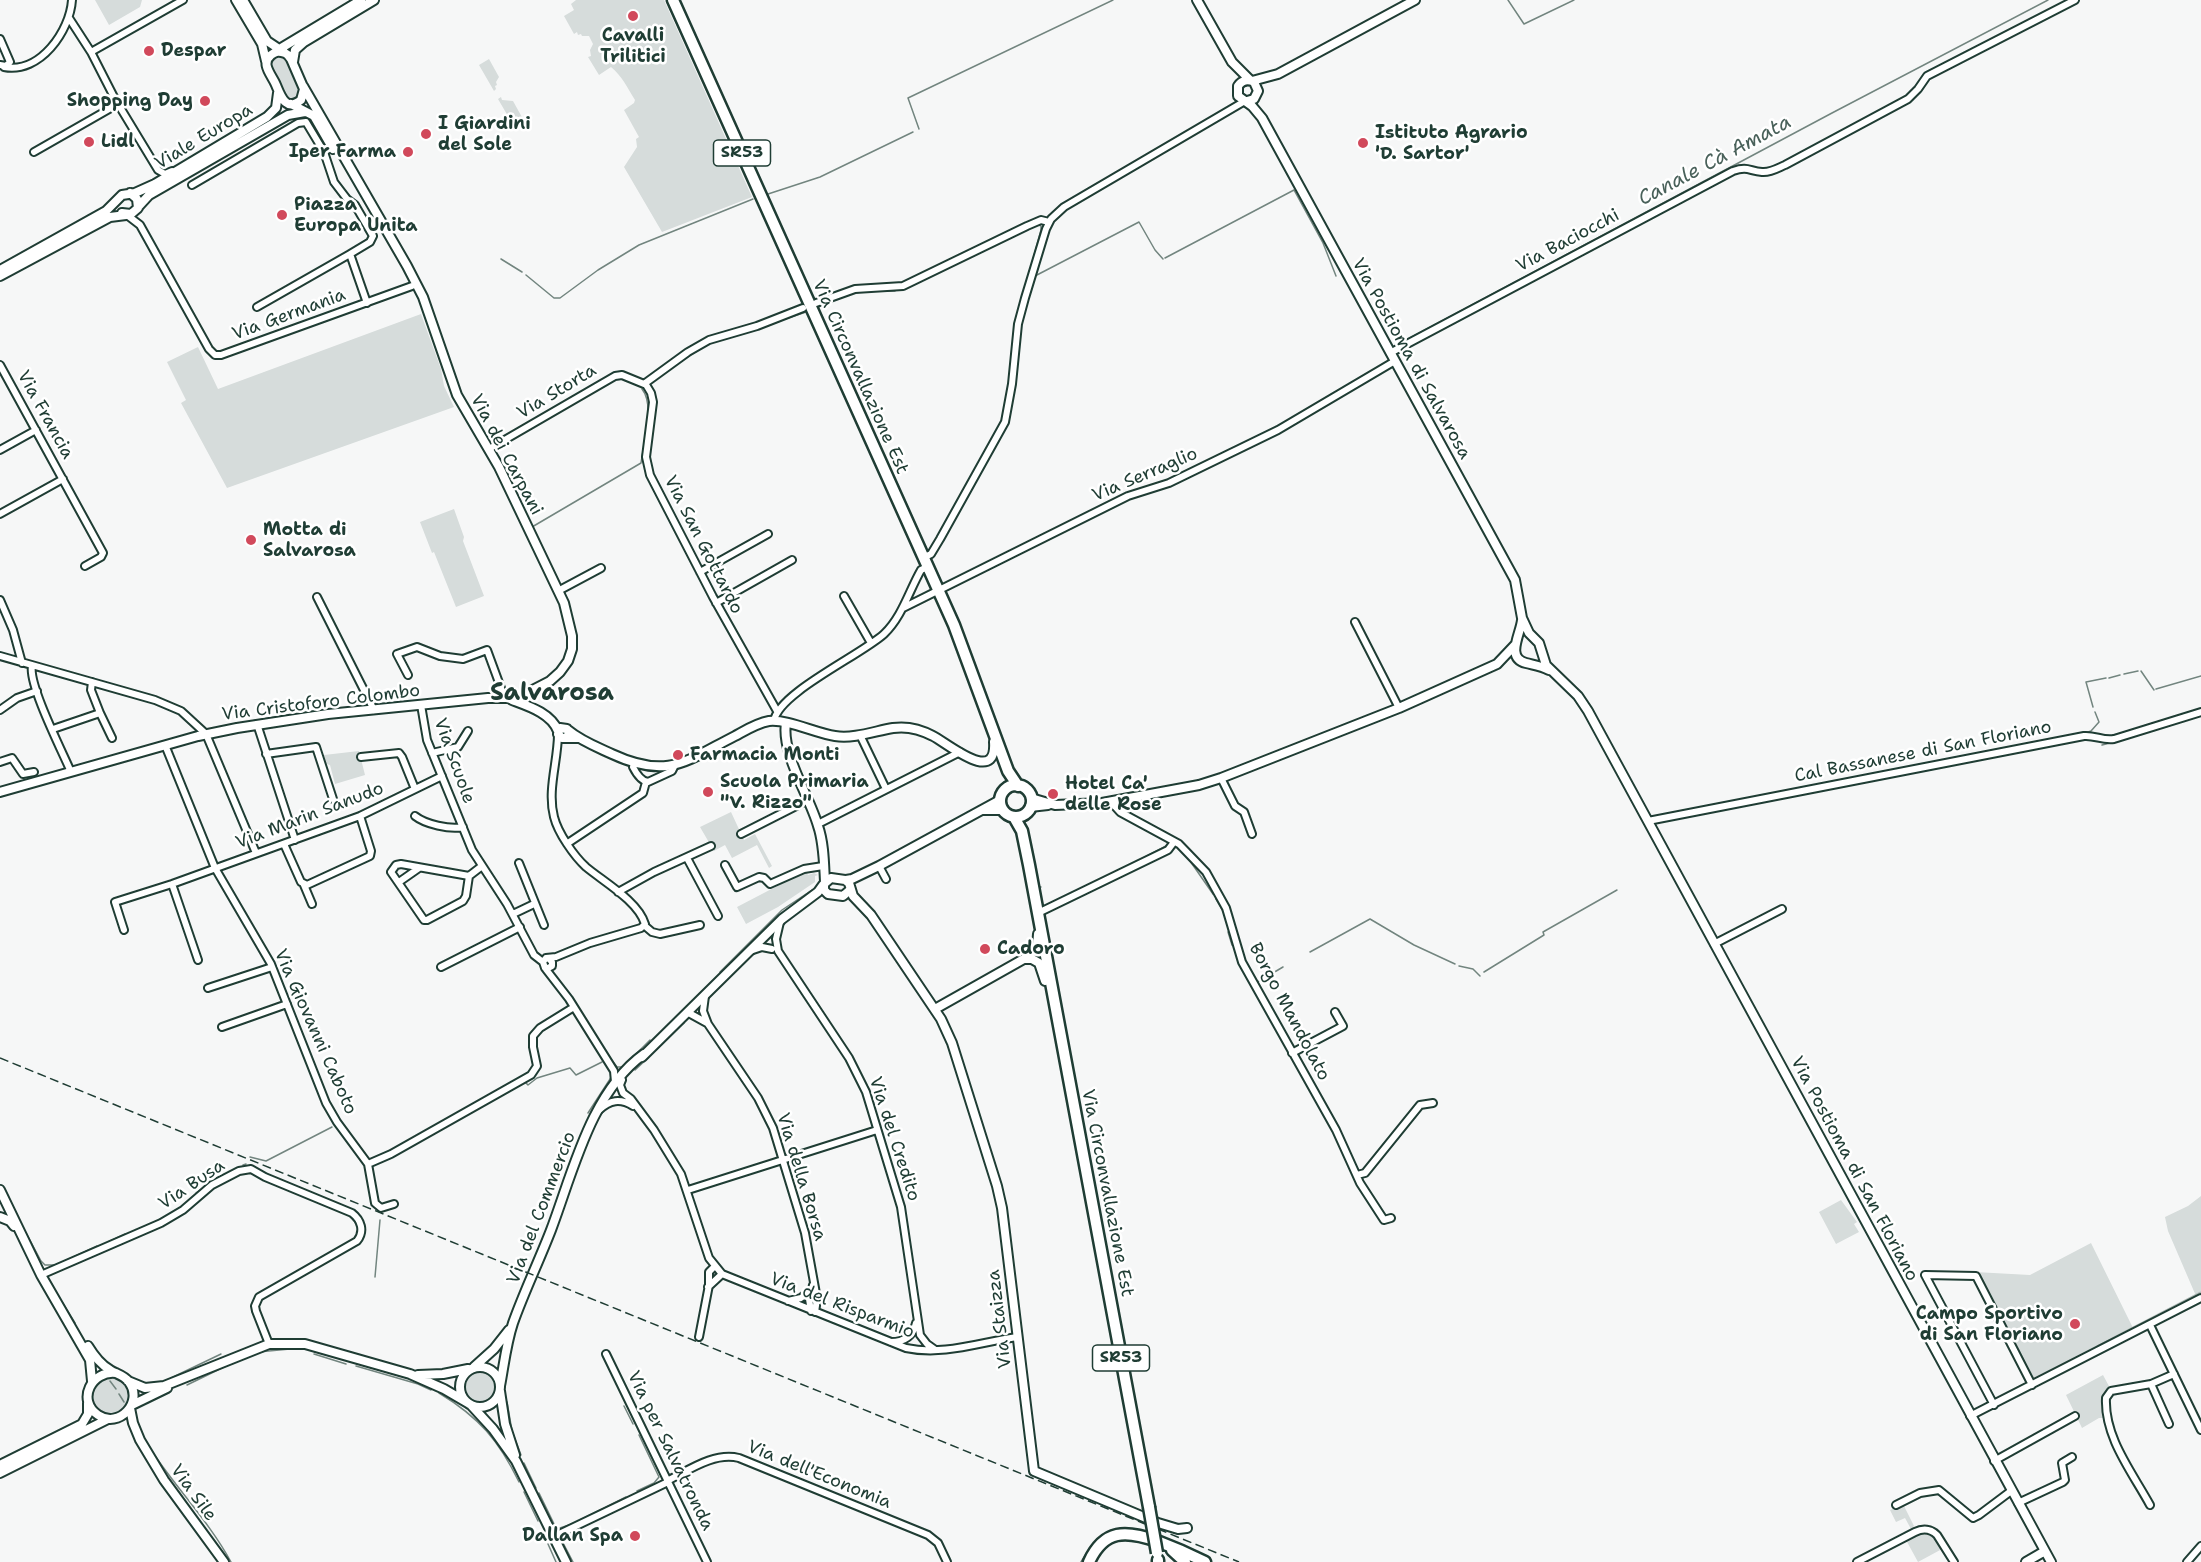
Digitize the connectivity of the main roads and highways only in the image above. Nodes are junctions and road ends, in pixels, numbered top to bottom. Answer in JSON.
{"nodes":[{"id":1,"x":673,"y":0,"type":"edge"},
{"id":2,"x":1013,"y":786,"type":"junction"},
{"id":3,"x":1029,"y":806,"type":"junction"},
{"id":4,"x":1014,"y":817,"type":"junction"},
{"id":5,"x":1022,"y":831,"type":"junction"},
{"id":6,"x":1158,"y":1556,"type":"edge"},
{"id":7,"x":1089,"y":1562,"type":"edge"},
{"id":8,"x":1185,"y":1562,"type":"edge"},
{"id":9,"x":1205,"y":1562,"type":"edge"}],
"edges":[{"from":1,"to":2,"type":"main road","name":"Via Circonvallazione Est","number":"SR53"},
{"from":2,"to":3,"type":"main road"},
{"from":2,"to":4,"type":"main road"},
{"from":3,"to":4,"type":"main road"},
{"from":3,"to":5,"type":"main road"},
{"from":4,"to":5,"type":"main road"},
{"from":5,"to":6,"type":"main road","name":"Via Circonvallazione Est","number":"SR53","bridge":true},
{"from":6,"to":7,"type":"main road"},
{"from":6,"to":8,"type":"main road"},
{"from":6,"to":9,"type":"main road"}]}
